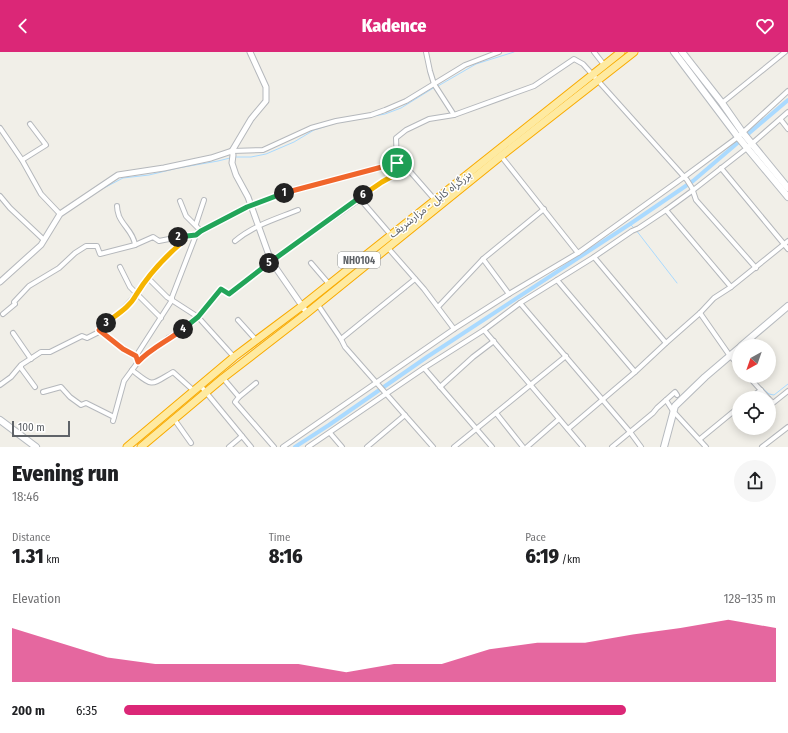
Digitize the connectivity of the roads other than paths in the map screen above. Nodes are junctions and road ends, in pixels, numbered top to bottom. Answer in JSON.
{"nodes":[{"id":1,"x":250,"y":52,"type":"edge"},
{"id":2,"x":426,"y":52,"type":"edge"},
{"id":3,"x":499,"y":52,"type":"edge"},
{"id":4,"x":594,"y":52,"type":"edge"},
{"id":5,"x":621,"y":52,"type":"edge"},
{"id":6,"x":634,"y":52,"type":"edge"},
{"id":7,"x":674,"y":52,"type":"edge"},
{"id":8,"x":682,"y":52,"type":"edge"},
{"id":9,"x":785,"y":52,"type":"edge"},
{"id":10,"x":605,"y":65,"type":"junction"},
{"id":11,"x":609,"y":72,"type":"junction"},
{"id":12,"x":593,"y":74,"type":"junction"},
{"id":13,"x":598,"y":81,"type":"junction"},
{"id":14,"x":435,"y":86,"type":"junction"},
{"id":15,"x":788,"y":91,"type":"edge"},
{"id":16,"x":722,"y":103,"type":"junction"},
{"id":17,"x":788,"y":112,"type":"edge"},
{"id":18,"x":454,"y":115,"type":"junction"},
{"id":19,"x":780,"y":120,"type":"junction"},
{"id":20,"x":30,"y":124,"type":"dead end"},
{"id":21,"x":0,"y":128,"type":"edge"},
{"id":22,"x":788,"y":129,"type":"edge"},
{"id":23,"x":741,"y":135,"type":"junction"},
{"id":24,"x":749,"y":145,"type":"junction"},
{"id":25,"x":233,"y":153,"type":"junction"},
{"id":26,"x":501,"y":156,"type":"junction"},
{"id":27,"x":22,"y":160,"type":"junction"},
{"id":28,"x":397,"y":163,"type":"junction"},
{"id":29,"x":407,"y":168,"type":"junction"},
{"id":30,"x":721,"y":168,"type":"junction"},
{"id":31,"x":686,"y":179,"type":"junction"},
{"id":32,"x":788,"y":188,"type":"edge"},
{"id":33,"x":692,"y":189,"type":"junction"},
{"id":34,"x":0,"y":196,"type":"edge"},
{"id":35,"x":788,"y":197,"type":"edge"},
{"id":36,"x":360,"y":199,"type":"junction"},
{"id":37,"x":204,"y":200,"type":"dead end"},
{"id":38,"x":435,"y":200,"type":"junction"},
{"id":39,"x":180,"y":201,"type":"dead end"},
{"id":40,"x":117,"y":206,"type":"dead end"},
{"id":41,"x":250,"y":206,"type":"junction"},
{"id":42,"x":544,"y":209,"type":"junction"},
{"id":43,"x":298,"y":210,"type":"dead end"},
{"id":44,"x":666,"y":210,"type":"junction"},
{"id":45,"x":60,"y":214,"type":"junction"},
{"id":46,"x":196,"y":224,"type":"junction"},
{"id":47,"x":258,"y":225,"type":"junction"},
{"id":48,"x":201,"y":231,"type":"junction"},
{"id":49,"x":196,"y":235,"type":"junction"},
{"id":50,"x":391,"y":235,"type":"junction"},
{"id":51,"x":178,"y":237,"type":"junction"},
{"id":52,"x":44,"y":240,"type":"junction"},
{"id":53,"x":235,"y":241,"type":"dead end"},
{"id":54,"x":786,"y":243,"type":"edge"},
{"id":55,"x":135,"y":245,"type":"junction"},
{"id":56,"x":388,"y":248,"type":"junction"},
{"id":57,"x":788,"y":249,"type":"edge"},
{"id":58,"x":578,"y":253,"type":"junction"},
{"id":59,"x":594,"y":257,"type":"junction"},
{"id":60,"x":483,"y":259,"type":"junction"},
{"id":61,"x":271,"y":261,"type":"junction"},
{"id":62,"x":311,"y":263,"type":"dead end"},
{"id":63,"x":120,"y":267,"type":"dead end"},
{"id":64,"x":756,"y":268,"type":"junction"},
{"id":65,"x":148,"y":278,"type":"junction"},
{"id":66,"x":415,"y":279,"type":"junction"},
{"id":67,"x":557,"y":280,"type":"junction"},
{"id":68,"x":0,"y":282,"type":"edge"},
{"id":69,"x":329,"y":284,"type":"junction"},
{"id":70,"x":731,"y":287,"type":"junction"},
{"id":71,"x":137,"y":294,"type":"junction"},
{"id":72,"x":509,"y":294,"type":"junction"},
{"id":73,"x":172,"y":300,"type":"junction"},
{"id":74,"x":520,"y":303,"type":"junction"},
{"id":75,"x":318,"y":305,"type":"junction"},
{"id":76,"x":302,"y":306,"type":"junction"},
{"id":77,"x":788,"y":306,"type":"edge"},
{"id":78,"x":438,"y":307,"type":"junction"},
{"id":79,"x":307,"y":313,"type":"junction"},
{"id":80,"x":700,"y":313,"type":"junction"},
{"id":81,"x":3,"y":314,"type":"dead end"},
{"id":82,"x":198,"y":317,"type":"junction"},
{"id":83,"x":161,"y":318,"type":"junction"},
{"id":84,"x":238,"y":320,"type":"dead end"},
{"id":85,"x":454,"y":329,"type":"junction"},
{"id":86,"x":99,"y":330,"type":"junction"},
{"id":87,"x":484,"y":330,"type":"junction"},
{"id":88,"x":13,"y":333,"type":"dead end"},
{"id":89,"x":341,"y":339,"type":"junction"},
{"id":90,"x":749,"y":339,"type":"edge"},
{"id":91,"x":256,"y":340,"type":"junction"},
{"id":92,"x":494,"y":342,"type":"junction"},
{"id":93,"x":666,"y":343,"type":"junction"},
{"id":94,"x":136,"y":356,"type":"junction"},
{"id":95,"x":566,"y":356,"type":"junction"},
{"id":96,"x":730,"y":356,"type":"joint"},
{"id":97,"x":234,"y":357,"type":"junction"},
{"id":98,"x":31,"y":358,"type":"junction"},
{"id":99,"x":138,"y":362,"type":"junction"},
{"id":100,"x":21,"y":365,"type":"junction"},
{"id":101,"x":424,"y":368,"type":"junction"},
{"id":102,"x":132,"y":370,"type":"junction"},
{"id":103,"x":636,"y":372,"type":"junction"},
{"id":104,"x":223,"y":378,"type":"junction"},
{"id":105,"x":256,"y":383,"type":"dead end"},
{"id":106,"x":754,"y":383,"type":"edge"},
{"id":107,"x":0,"y":385,"type":"edge"},
{"id":108,"x":200,"y":385,"type":"junction"},
{"id":109,"x":530,"y":385,"type":"junction"},
{"id":110,"x":35,"y":387,"type":"dead end"},
{"id":111,"x":440,"y":387,"type":"junction"},
{"id":112,"x":381,"y":389,"type":"junction"},
{"id":113,"x":193,"y":390,"type":"junction"},
{"id":114,"x":760,"y":390,"type":"edge"},
{"id":115,"x":788,"y":391,"type":"edge"},
{"id":116,"x":43,"y":392,"type":"dead end"},
{"id":117,"x":206,"y":393,"type":"junction"},
{"id":118,"x":677,"y":395,"type":"dead end"},
{"id":119,"x":239,"y":397,"type":"junction"},
{"id":120,"x":603,"y":400,"type":"junction"},
{"id":121,"x":666,"y":400,"type":"junction"},
{"id":122,"x":776,"y":401,"type":"edge"},
{"id":123,"x":673,"y":411,"type":"junction"},
{"id":124,"x":496,"y":412,"type":"junction"},
{"id":125,"x":732,"y":413,"type":"edge"},
{"id":126,"x":405,"y":415,"type":"junction"},
{"id":127,"x":174,"y":419,"type":"junction"},
{"id":128,"x":559,"y":419,"type":"junction"},
{"id":129,"x":0,"y":420,"type":"edge"},
{"id":130,"x":788,"y":427,"type":"edge"},
{"id":131,"x":476,"y":428,"type":"junction"},
{"id":132,"x":568,"y":429,"type":"junction"},
{"id":133,"x":630,"y":432,"type":"junction"},
{"id":134,"x":330,"y":433,"type":"junction"},
{"id":135,"x":242,"y":436,"type":"junction"},
{"id":136,"x":700,"y":439,"type":"junction"},
{"id":137,"x":191,"y":443,"type":"dead end"},
{"id":138,"x":36,"y":447,"type":"edge"},
{"id":139,"x":127,"y":447,"type":"edge"},
{"id":140,"x":141,"y":447,"type":"edge"},
{"id":141,"x":230,"y":447,"type":"edge"},
{"id":142,"x":251,"y":447,"type":"edge"},
{"id":143,"x":274,"y":447,"type":"edge"},
{"id":144,"x":283,"y":447,"type":"edge"},
{"id":145,"x":308,"y":447,"type":"edge"},
{"id":146,"x":342,"y":447,"type":"edge"},
{"id":147,"x":367,"y":447,"type":"edge"},
{"id":148,"x":433,"y":447,"type":"edge"},
{"id":149,"x":454,"y":447,"type":"edge"},
{"id":150,"x":492,"y":447,"type":"edge"},
{"id":151,"x":523,"y":447,"type":"edge"},
{"id":152,"x":527,"y":447,"type":"edge"},
{"id":153,"x":583,"y":447,"type":"edge"},
{"id":154,"x":612,"y":447,"type":"edge"},
{"id":155,"x":641,"y":447,"type":"edge"},
{"id":156,"x":664,"y":447,"type":"edge"},
{"id":157,"x":706,"y":447,"type":"edge"},
{"id":158,"x":762,"y":447,"type":"edge"}],
"edges":[{"from":1,"to":25,"type":"street"},
{"from":2,"to":14,"type":"street"},
{"from":3,"to":14,"type":"street"},
{"from":4,"to":10,"type":"street"},
{"from":5,"to":10,"type":"highway","name":"بزرگراه کابل - مزارشریف","number":"NH0104"},
{"from":6,"to":11,"type":"highway","name":"بزرگراه کابل - مزارشریف","number":"NH0104"},
{"from":7,"to":23,"type":"main road"},
{"from":8,"to":16,"type":"main road"},
{"from":9,"to":16,"type":"street"},
{"from":10,"to":11,"type":"street"},
{"from":10,"to":12,"type":"highway","name":"بزرگراه کابل - مزارشریف","number":"NH0104"},
{"from":11,"to":13,"type":"highway","name":"بزرگراه کابل - مزارشریف","number":"NH0104"},
{"from":12,"to":13,"type":"street"},
{"from":12,"to":18,"type":"street"},
{"from":12,"to":38,"type":"highway","name":"بزرگراه کابل - مزارشریف","number":"NH0104"},
{"from":13,"to":26,"type":"highway","name":"بزرگراه کابل - مزارشریف","number":"NH0104"},
{"from":13,"to":31,"type":"street"},
{"from":14,"to":18,"type":"street"},
{"from":14,"to":25,"type":"street"},
{"from":15,"to":23,"type":"street"},
{"from":16,"to":23,"type":"main road"},
{"from":17,"to":19,"type":"street"},
{"from":18,"to":28,"type":"street"},
{"from":19,"to":22,"type":"street"},
{"from":19,"to":24,"type":"street"},
{"from":20,"to":27,"type":"street"},
{"from":21,"to":27,"type":"street"},
{"from":23,"to":24,"type":"main road"},
{"from":23,"to":31,"type":"street"},
{"from":24,"to":30,"type":"street"},
{"from":24,"to":32,"type":"main road"},
{"from":24,"to":35,"type":"main road"},
{"from":25,"to":41,"type":"street"},
{"from":25,"to":45,"type":"street"},
{"from":26,"to":42,"type":"street"},
{"from":26,"to":56,"type":"highway","name":"بزرگراه کابل - مزارشریف","number":"NH0104"},
{"from":27,"to":45,"type":"street"},
{"from":28,"to":29,"type":"street"},
{"from":28,"to":41,"type":"street"},
{"from":29,"to":36,"type":"street"},
{"from":29,"to":38,"type":"street"},
{"from":30,"to":33,"type":"street"},
{"from":30,"to":54,"type":"street"},
{"from":31,"to":33,"type":"street"},
{"from":31,"to":58,"type":"street"},
{"from":33,"to":44,"type":"street"},
{"from":33,"to":64,"type":"street"},
{"from":34,"to":52,"type":"street"},
{"from":36,"to":50,"type":"street"},
{"from":36,"to":61,"type":"street"},
{"from":37,"to":46,"type":"street"},
{"from":38,"to":50,"type":"highway","name":"بزرگراه کابل - مزارشریف","number":"NH0104"},
{"from":39,"to":46,"type":"street"},
{"from":40,"to":55,"type":"street"},
{"from":41,"to":47,"type":"street"},
{"from":41,"to":48,"type":"street"},
{"from":42,"to":58,"type":"street"},
{"from":42,"to":60,"type":"street"},
{"from":43,"to":47,"type":"street"},
{"from":44,"to":59,"type":"street"},
{"from":44,"to":70,"type":"street"},
{"from":45,"to":52,"type":"street"},
{"from":46,"to":48,"type":"street"},
{"from":47,"to":53,"type":"street"},
{"from":47,"to":61,"type":"street"},
{"from":48,"to":49,"type":"street"},
{"from":49,"to":51,"type":"street"},
{"from":49,"to":73,"type":"street"},
{"from":50,"to":69,"type":"highway","name":"بزرگراه کابل - مزارشریف","number":"NH0104"},
{"from":51,"to":55,"type":"street"},
{"from":51,"to":65,"type":"street"},
{"from":52,"to":68,"type":"street"},
{"from":54,"to":57,"type":"street"},
{"from":54,"to":64,"type":"street"},
{"from":55,"to":81,"type":"street"},
{"from":56,"to":66,"type":"street"},
{"from":56,"to":75,"type":"highway","name":"بزرگراه کابل - مزارشریف","number":"NH0104"},
{"from":58,"to":72,"type":"street"},
{"from":59,"to":67,"type":"street"},
{"from":59,"to":93,"type":"street"},
{"from":60,"to":72,"type":"street"},
{"from":60,"to":78,"type":"street"},
{"from":61,"to":76,"type":"street"},
{"from":61,"to":82,"type":"street"},
{"from":62,"to":69,"type":"street"},
{"from":63,"to":71,"type":"street"},
{"from":64,"to":70,"type":"street"},
{"from":65,"to":71,"type":"street"},
{"from":65,"to":73,"type":"street"},
{"from":66,"to":78,"type":"street"},
{"from":66,"to":89,"type":"street"},
{"from":67,"to":74,"type":"street"},
{"from":67,"to":103,"type":"street"},
{"from":69,"to":76,"type":"highway","name":"بزرگراه کابل - مزارشریف","number":"NH0104"},
{"from":70,"to":80,"type":"street"},
{"from":71,"to":83,"type":"street"},
{"from":71,"to":86,"type":"street"},
{"from":72,"to":85,"type":"street"},
{"from":73,"to":82,"type":"street"},
{"from":73,"to":83,"type":"street"},
{"from":74,"to":87,"type":"street"},
{"from":74,"to":95,"type":"street"},
{"from":75,"to":79,"type":"highway","name":"بزرگراه کابل - مزارشریف","number":"NH0104"},
{"from":75,"to":89,"type":"street"},
{"from":76,"to":79,"type":"street"},
{"from":76,"to":91,"type":"highway","name":"بزرگراه کابل - مزارشریف","number":"NH0104"},
{"from":77,"to":90,"type":"main road"},
{"from":78,"to":85,"type":"street"},
{"from":79,"to":104,"type":"highway","name":"بزرگراه کابل - مزارشریف","number":"NH0104"},
{"from":80,"to":93,"type":"street"},
{"from":80,"to":96,"type":"street"},
{"from":82,"to":97,"type":"street"},
{"from":82,"to":99,"type":"street"},
{"from":83,"to":94,"type":"street"},
{"from":84,"to":91,"type":"street"},
{"from":85,"to":112,"type":"street"},
{"from":86,"to":94,"type":"street"},
{"from":86,"to":98,"type":"street"},
{"from":87,"to":92,"type":"street"},
{"from":87,"to":101,"type":"street"},
{"from":88,"to":98,"type":"street"},
{"from":89,"to":112,"type":"street"},
{"from":91,"to":97,"type":"highway","name":"بزرگراه کابل - مزارشریف","number":"NH0104"},
{"from":92,"to":109,"type":"street"},
{"from":92,"to":111,"type":"street"},
{"from":93,"to":103,"type":"street"},
{"from":94,"to":99,"type":"street"},
{"from":95,"to":109,"type":"street"},
{"from":95,"to":120,"type":"street"},
{"from":96,"to":123,"type":"main road"},
{"from":97,"to":108,"type":"highway","name":"بزرگراه کابل - مزارشریف","number":"NH0104"},
{"from":98,"to":100,"type":"street"},
{"from":99,"to":102,"type":"street"},
{"from":100,"to":107,"type":"street"},
{"from":100,"to":110,"type":"street"},
{"from":101,"to":111,"type":"street"},
{"from":101,"to":112,"type":"street"},
{"from":102,"to":113,"type":"street"},
{"from":102,"to":116,"type":"street"},
{"from":103,"to":120,"type":"street"},
{"from":104,"to":117,"type":"highway","name":"بزرگراه کابل - مزارشریف","number":"NH0104"},
{"from":104,"to":119,"type":"street"},
{"from":105,"to":119,"type":"street"},
{"from":106,"to":114,"type":"street"},
{"from":108,"to":113,"type":"highway","name":"بزرگراه کابل - مزارشریف","number":"NH0104"},
{"from":108,"to":117,"type":"street"},
{"from":109,"to":124,"type":"street"},
{"from":109,"to":128,"type":"street"},
{"from":111,"to":131,"type":"street"},
{"from":112,"to":126,"type":"street"},
{"from":112,"to":134,"type":"street"},
{"from":112,"to":144,"type":"street"},
{"from":113,"to":139,"type":"highway","name":"بزرگراه کابل - مزارشریف","number":"NH0104"},
{"from":115,"to":122,"type":"street"},
{"from":117,"to":127,"type":"highway","name":"بزرگراه کابل - مزارشریف","number":"NH0104"},
{"from":117,"to":135,"type":"street"},
{"from":118,"to":121,"type":"street"},
{"from":119,"to":143,"type":"street"},
{"from":120,"to":132,"type":"street"},
{"from":120,"to":133,"type":"street"},
{"from":121,"to":123,"type":"street"},
{"from":121,"to":133,"type":"street"},
{"from":123,"to":136,"type":"street"},
{"from":123,"to":156,"type":"main road"},
{"from":124,"to":131,"type":"street"},
{"from":124,"to":151,"type":"street"},
{"from":125,"to":136,"type":"street"},
{"from":126,"to":147,"type":"street"},
{"from":126,"to":148,"type":"street"},
{"from":127,"to":137,"type":"street"},
{"from":127,"to":140,"type":"highway","name":"بزرگراه کابل - مزارشریف","number":"NH0104"},
{"from":128,"to":132,"type":"street"},
{"from":128,"to":152,"type":"street"},
{"from":129,"to":138,"type":"main road"},
{"from":130,"to":158,"type":"street"},
{"from":131,"to":149,"type":"street"},
{"from":131,"to":150,"type":"street"},
{"from":132,"to":153,"type":"street"},
{"from":133,"to":154,"type":"street"},
{"from":133,"to":155,"type":"street"},
{"from":134,"to":145,"type":"street"},
{"from":134,"to":146,"type":"street"},
{"from":135,"to":141,"type":"street"},
{"from":135,"to":142,"type":"street"},
{"from":136,"to":157,"type":"street"}]}
